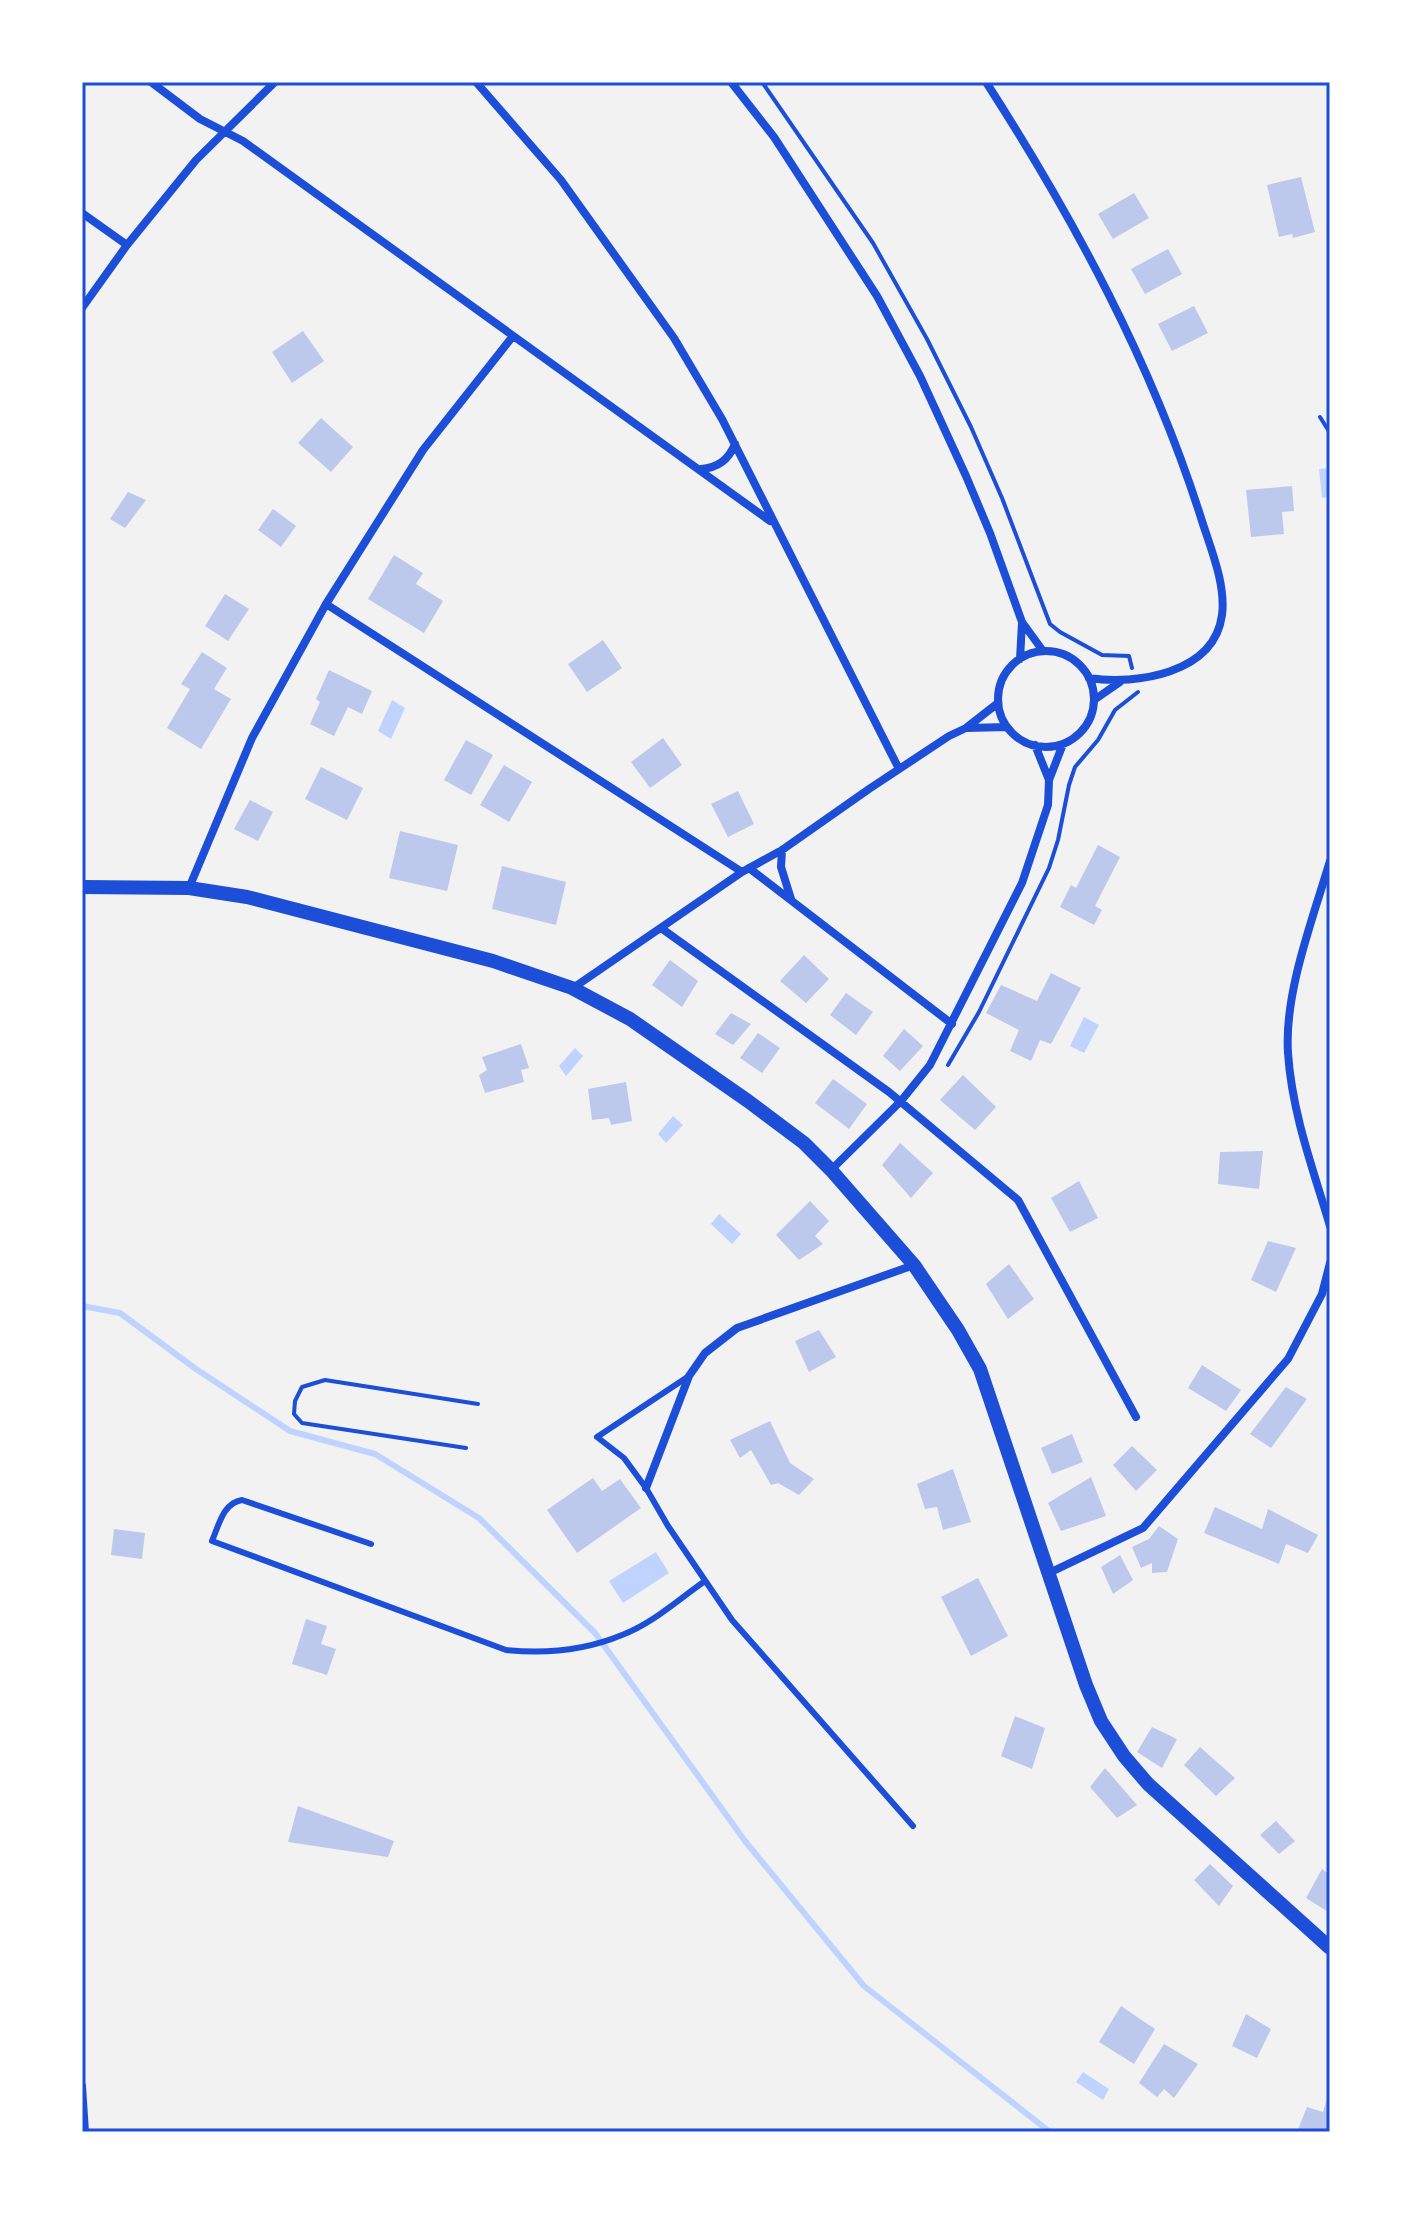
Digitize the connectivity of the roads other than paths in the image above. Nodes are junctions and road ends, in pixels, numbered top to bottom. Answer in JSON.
{"nodes":[{"id":1,"x":151,"y":82,"type":"edge"},
{"id":2,"x":275,"y":82,"type":"edge"},
{"id":3,"x":476,"y":82,"type":"edge"},
{"id":4,"x":731,"y":82,"type":"edge"},
{"id":5,"x":986,"y":82,"type":"edge"},
{"id":6,"x":224,"y":131,"type":"junction"},
{"id":7,"x":82,"y":213,"type":"edge"},
{"id":8,"x":127,"y":245,"type":"junction"},
{"id":9,"x":82,"y":308,"type":"edge"},
{"id":10,"x":513,"y":336,"type":"junction"},
{"id":11,"x":735,"y":444,"type":"junction"},
{"id":12,"x":701,"y":469,"type":"junction"},
{"id":13,"x":774,"y":524,"type":"junction"},
{"id":14,"x":326,"y":604,"type":"junction"},
{"id":15,"x":1022,"y":622,"type":"junction"},
{"id":16,"x":1043,"y":651,"type":"junction"},
{"id":17,"x":1020,"y":659,"type":"junction"},
{"id":18,"x":1089,"y":678,"type":"junction"},
{"id":19,"x":1121,"y":682,"type":"junction"},
{"id":20,"x":1094,"y":700,"type":"junction"},
{"id":21,"x":998,"y":703,"type":"junction"},
{"id":22,"x":1007,"y":727,"type":"junction"},
{"id":23,"x":966,"y":728,"type":"junction"},
{"id":24,"x":1063,"y":744,"type":"junction"},
{"id":25,"x":1035,"y":745,"type":"junction"},
{"id":26,"x":899,"y":769,"type":"junction"},
{"id":27,"x":1049,"y":780,"type":"junction"},
{"id":28,"x":782,"y":850,"type":"junction"},
{"id":29,"x":1330,"y":861,"type":"edge"},
{"id":30,"x":745,"y":870,"type":"junction"},
{"id":31,"x":82,"y":887,"type":"edge"},
{"id":32,"x":189,"y":888,"type":"junction"},
{"id":33,"x":793,"y":903,"type":"junction"},
{"id":34,"x":661,"y":928,"type":"junction"},
{"id":35,"x":572,"y":988,"type":"junction"},
{"id":36,"x":952,"y":1024,"type":"junction"},
{"id":37,"x":901,"y":1101,"type":"junction"},
{"id":38,"x":831,"y":1170,"type":"junction"},
{"id":39,"x":1330,"y":1226,"type":"edge"},
{"id":40,"x":1330,"y":1263,"type":"edge"},
{"id":41,"x":914,"y":1265,"type":"junction"},
{"id":42,"x":1326,"y":1293,"type":"edge"},
{"id":43,"x":689,"y":1376,"type":"junction"},
{"id":44,"x":1136,"y":1417,"type":"dead end"},
{"id":45,"x":646,"y":1488,"type":"junction"},
{"id":46,"x":371,"y":1544,"type":"dead end"},
{"id":47,"x":1049,"y":1573,"type":"junction"},
{"id":48,"x":705,"y":1581,"type":"junction"},
{"id":49,"x":913,"y":1826,"type":"dead end"},
{"id":50,"x":1330,"y":1948,"type":"edge"},
{"id":51,"x":82,"y":2086,"type":"edge"},
{"id":52,"x":85,"y":2132,"type":"edge"}],
"edges":[{"from":1,"to":6,"type":"street"},
{"from":2,"to":6,"type":"street"},
{"from":3,"to":11,"type":"street"},
{"from":4,"to":15,"type":"street"},
{"from":5,"to":19,"type":"street"},
{"from":6,"to":8,"type":"street"},
{"from":6,"to":10,"type":"street"},
{"from":7,"to":8,"type":"street"},
{"from":8,"to":9,"type":"street"},
{"from":10,"to":12,"type":"street"},
{"from":10,"to":14,"type":"street"},
{"from":11,"to":12,"type":"street"},
{"from":11,"to":13,"type":"street"},
{"from":12,"to":13,"type":"street"},
{"from":13,"to":26,"type":"street"},
{"from":14,"to":30,"type":"street"},
{"from":14,"to":32,"type":"street"},
{"from":15,"to":16,"type":"street"},
{"from":15,"to":17,"type":"street"},
{"from":16,"to":17,"type":"street"},
{"from":16,"to":18,"type":"street"},
{"from":17,"to":21,"type":"street"},
{"from":18,"to":19,"type":"street"},
{"from":18,"to":20,"type":"street"},
{"from":19,"to":20,"type":"street"},
{"from":20,"to":24,"type":"street"},
{"from":21,"to":22,"type":"street"},
{"from":21,"to":23,"type":"street"},
{"from":22,"to":23,"type":"street"},
{"from":22,"to":25,"type":"street"},
{"from":23,"to":26,"type":"street"},
{"from":24,"to":25,"type":"street"},
{"from":24,"to":27,"type":"street"},
{"from":25,"to":27,"type":"street"},
{"from":26,"to":28,"type":"street"},
{"from":27,"to":36,"type":"street"},
{"from":28,"to":30,"type":"street"},
{"from":28,"to":33,"type":"street"},
{"from":29,"to":39,"type":"street"},
{"from":30,"to":33,"type":"street"},
{"from":30,"to":34,"type":"street"},
{"from":31,"to":32,"type":"street"},
{"from":32,"to":35,"type":"street"},
{"from":33,"to":36,"type":"street"},
{"from":34,"to":35,"type":"street"},
{"from":34,"to":37,"type":"street"},
{"from":35,"to":38,"type":"street"},
{"from":36,"to":37,"type":"street"},
{"from":37,"to":38,"type":"street"},
{"from":37,"to":44,"type":"street"},
{"from":38,"to":41,"type":"street"},
{"from":40,"to":42,"type":"street"},
{"from":41,"to":43,"type":"street"},
{"from":41,"to":47,"type":"street"},
{"from":42,"to":47,"type":"street"},
{"from":43,"to":45,"type":"street"},
{"from":43,"to":45,"type":"lane"},
{"from":45,"to":48,"type":"lane"},
{"from":46,"to":48,"type":"lane"},
{"from":47,"to":50,"type":"street"},
{"from":48,"to":49,"type":"lane"},
{"from":51,"to":52,"type":"street"}]}
